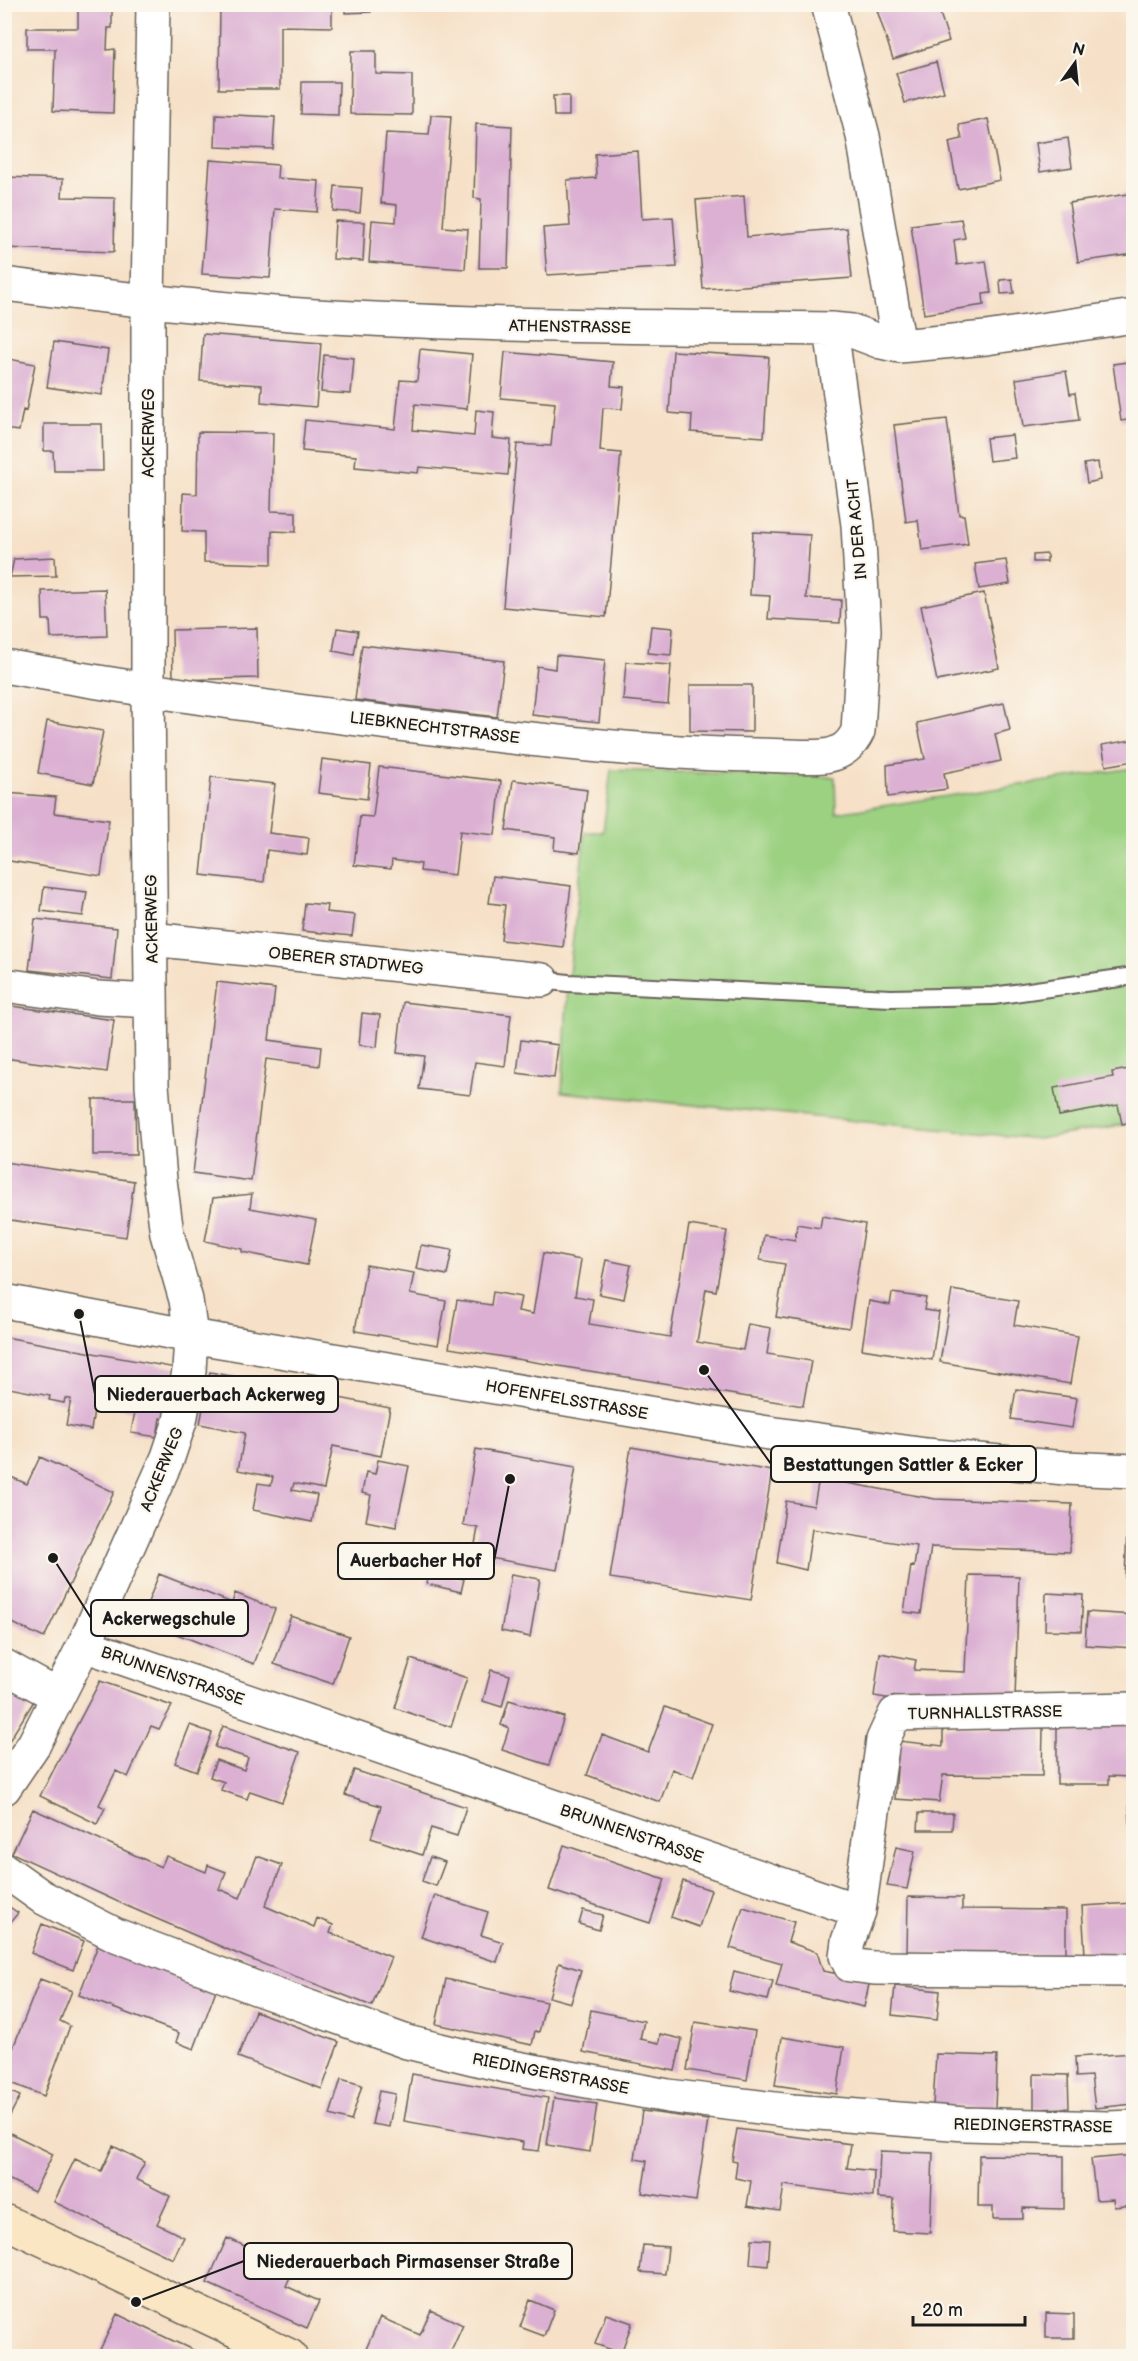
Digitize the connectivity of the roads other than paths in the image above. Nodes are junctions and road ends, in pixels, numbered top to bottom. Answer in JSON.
{"nodes":[{"id":1,"x":153,"y":4,"type":"edge"},
{"id":2,"x":828,"y":4,"type":"edge"},
{"id":3,"x":4,"y":284,"type":"edge"},
{"id":4,"x":148,"y":302,"type":"junction"},
{"id":5,"x":1134,"y":316,"type":"edge"},
{"id":6,"x":831,"y":329,"type":"junction"},
{"id":7,"x":899,"y":346,"type":"junction"},
{"id":8,"x":4,"y":666,"type":"edge"},
{"id":9,"x":148,"y":689,"type":"junction"},
{"id":10,"x":858,"y":731,"type":"joint"},
{"id":11,"x":151,"y":939,"type":"junction"},
{"id":12,"x":1134,"y":976,"type":"edge"},
{"id":13,"x":542,"y":980,"type":"joint"},
{"id":14,"x":4,"y":985,"type":"edge"},
{"id":15,"x":151,"y":1001,"type":"junction"},
{"id":16,"x":4,"y":1301,"type":"edge"},
{"id":17,"x":191,"y":1336,"type":"junction"},
{"id":18,"x":1134,"y":1471,"type":"edge"},
{"id":19,"x":84,"y":1645,"type":"junction"},
{"id":20,"x":4,"y":1666,"type":"edge"},
{"id":21,"x":58,"y":1696,"type":"junction"},
{"id":22,"x":1134,"y":1709,"type":"edge"},
{"id":23,"x":4,"y":1788,"type":"edge"},
{"id":24,"x":4,"y":1870,"type":"edge"},
{"id":25,"x":859,"y":1911,"type":"junction"},
{"id":26,"x":1134,"y":1970,"type":"edge"},
{"id":27,"x":1134,"y":2127,"type":"edge"},
{"id":28,"x":4,"y":2221,"type":"edge"},
{"id":29,"x":290,"y":2356,"type":"edge"}],
"edges":[{"from":1,"to":4,"type":"street","name":"ACKERWEG"},
{"from":2,"to":7,"type":"street"},
{"from":3,"to":4,"type":"street","name":"ATHENSTRASSE"},
{"from":4,"to":6,"type":"street","name":"ATHENSTRASSE"},
{"from":4,"to":9,"type":"street","name":"ACKERWEG"},
{"from":5,"to":7,"type":"street","name":"ATHENSTRASSE"},
{"from":6,"to":7,"type":"street","name":"ATHENSTRASSE"},
{"from":6,"to":10,"type":"street","name":"IN DER ACHT"},
{"from":8,"to":9,"type":"street","name":"LIEBKNECHTSTRASSE"},
{"from":9,"to":10,"type":"street","name":"LIEBKNECHTSTRASSE"},
{"from":9,"to":11,"type":"street","name":"ACKERWEG"},
{"from":11,"to":13,"type":"street","name":"OBERER STADTWEG"},
{"from":11,"to":15,"type":"street","name":"ACKERWEG"},
{"from":12,"to":13,"type":"lane"},
{"from":14,"to":15,"type":"street"},
{"from":15,"to":17,"type":"street","name":"ACKERWEG"},
{"from":16,"to":17,"type":"street","name":"HOFENFELSSTRASSE"},
{"from":17,"to":18,"type":"street","name":"HOFENFELSSTRASSE"},
{"from":17,"to":19,"type":"street","name":"ACKERWEG"},
{"from":19,"to":21,"type":"street","name":"ACKERWEG"},
{"from":19,"to":25,"type":"street","name":"BRUNNENSTRASSE"},
{"from":20,"to":21,"type":"street"},
{"from":21,"to":23,"type":"street","name":"ACKERWEG"},
{"from":22,"to":25,"type":"street","name":"TURNHALLSTRASSE"},
{"from":24,"to":27,"type":"street","name":"RIEDINGERSTRASSE"},
{"from":25,"to":26,"type":"street"},
{"from":28,"to":29,"type":"main road"}]}
